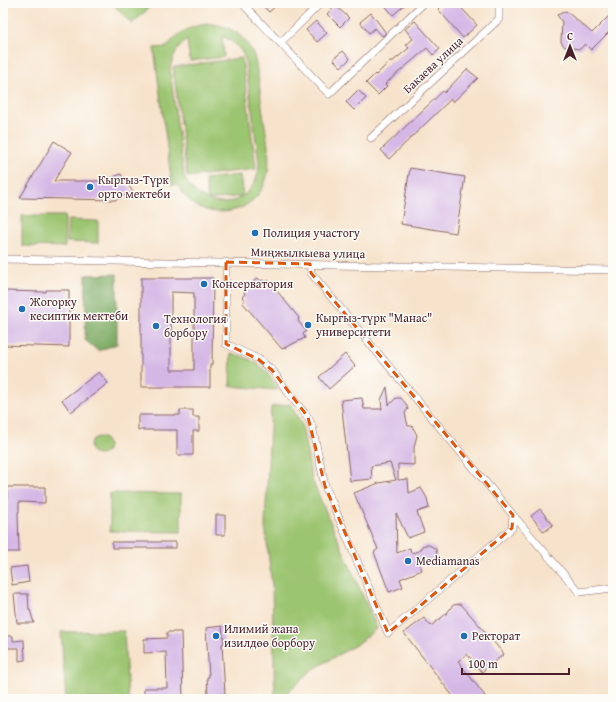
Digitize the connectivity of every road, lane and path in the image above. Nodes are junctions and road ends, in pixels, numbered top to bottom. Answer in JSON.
{"nodes":[{"id":1,"x":242,"y":3,"type":"edge"},
{"id":2,"x":321,"y":3,"type":"edge"},
{"id":3,"x":424,"y":3,"type":"edge"},
{"id":4,"x":499,"y":3,"type":"edge"},
{"id":5,"x":280,"y":42,"type":"junction"},
{"id":6,"x":371,"y":138,"type":"dead end"},
{"id":7,"x":3,"y":259,"type":"edge"},
{"id":8,"x":226,"y":262,"type":"junction"},
{"id":9,"x":310,"y":264,"type":"junction"},
{"id":10,"x":613,"y":270,"type":"edge"},
{"id":11,"x":508,"y":508,"type":"junction"},
{"id":12,"x":613,"y":588,"type":"edge"}],
"edges":[{"from":1,"to":5,"type":"street"},
{"from":2,"to":5,"type":"street"},
{"from":3,"to":5,"type":"street"},
{"from":4,"to":6,"type":"street","name":"Бакаева улица"},
{"from":7,"to":8,"type":"street","name":"Миңжылкыева улица"},
{"from":8,"to":9,"type":"street","name":"Миңжылкыева улица"},
{"from":8,"to":11,"type":"street"},
{"from":9,"to":10,"type":"street","name":"Миңжылкыева улица"},
{"from":9,"to":11,"type":"street"},
{"from":11,"to":12,"type":"street"}]}
